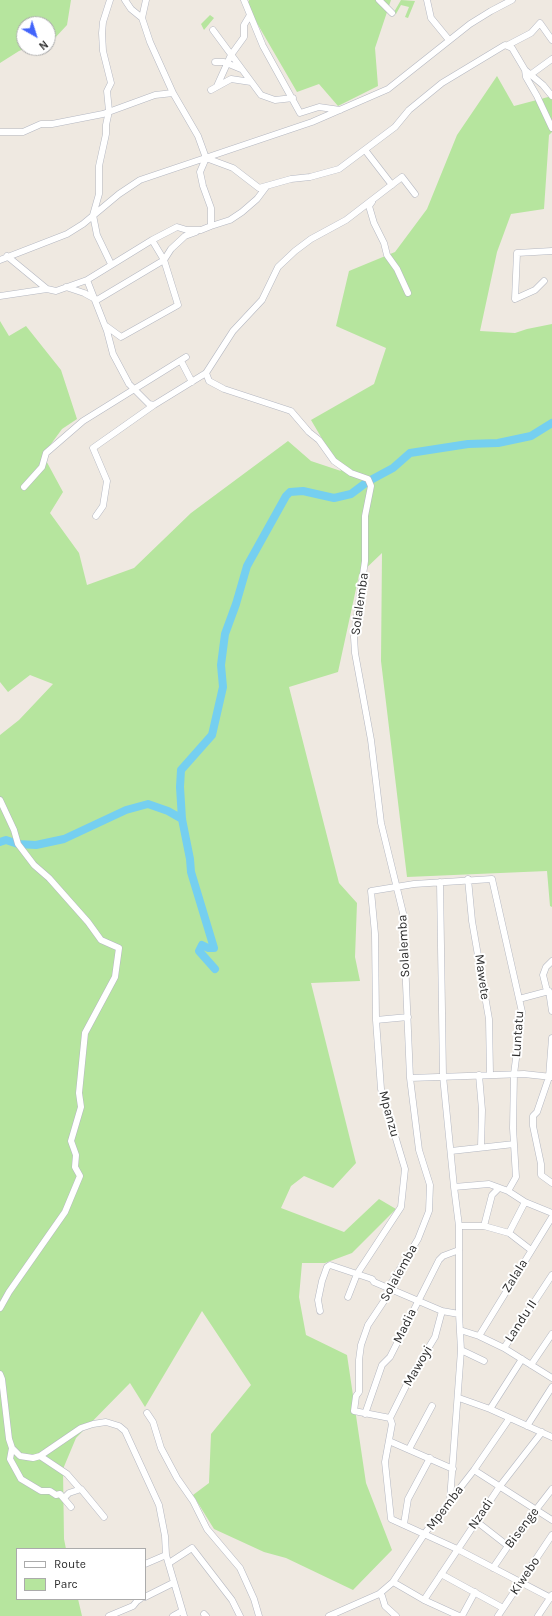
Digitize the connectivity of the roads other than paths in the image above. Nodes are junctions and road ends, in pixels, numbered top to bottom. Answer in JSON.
{"nodes":[{"id":1,"x":110,"y":0,"type":"edge"},
{"id":2,"x":125,"y":0,"type":"edge"},
{"id":3,"x":146,"y":0,"type":"edge"},
{"id":4,"x":244,"y":0,"type":"edge"},
{"id":5,"x":379,"y":0,"type":"edge"},
{"id":6,"x":427,"y":0,"type":"edge"},
{"id":7,"x":512,"y":0,"type":"edge"},
{"id":8,"x":392,"y":13,"type":"dead end"},
{"id":9,"x":250,"y":15,"type":"junction"},
{"id":10,"x":142,"y":18,"type":"junction"},
{"id":11,"x":552,"y":25,"type":"edge"},
{"id":12,"x":546,"y":29,"type":"junction"},
{"id":13,"x":213,"y":30,"type":"dead end"},
{"id":14,"x":449,"y":40,"type":"junction"},
{"id":15,"x":552,"y":40,"type":"edge"},
{"id":16,"x":508,"y":45,"type":"junction"},
{"id":17,"x":231,"y":55,"type":"junction"},
{"id":18,"x":552,"y":59,"type":"edge"},
{"id":19,"x":215,"y":62,"type":"dead end"},
{"id":20,"x":228,"y":64,"type":"junction"},
{"id":21,"x":242,"y":70,"type":"junction"},
{"id":22,"x":528,"y":72,"type":"junction"},
{"id":23,"x":252,"y":82,"type":"junction"},
{"id":24,"x":173,"y":93,"type":"junction"},
{"id":25,"x":552,"y":96,"type":"edge"},
{"id":26,"x":293,"y":98,"type":"junction"},
{"id":27,"x":340,"y":110,"type":"junction"},
{"id":28,"x":109,"y":111,"type":"junction"},
{"id":29,"x":300,"y":113,"type":"junction"},
{"id":30,"x":306,"y":124,"type":"junction"},
{"id":31,"x":552,"y":128,"type":"edge"},
{"id":32,"x":0,"y":132,"type":"edge"},
{"id":33,"x":365,"y":150,"type":"junction"},
{"id":34,"x":206,"y":158,"type":"junction"},
{"id":35,"x":392,"y":185,"type":"junction"},
{"id":36,"x":266,"y":187,"type":"junction"},
{"id":37,"x":415,"y":194,"type":"dead end"},
{"id":38,"x":372,"y":202,"type":"junction"},
{"id":39,"x":94,"y":213,"type":"junction"},
{"id":40,"x":211,"y":226,"type":"junction"},
{"id":41,"x":201,"y":230,"type":"junction"},
{"id":42,"x":152,"y":240,"type":"junction"},
{"id":43,"x":552,"y":251,"type":"edge"},
{"id":44,"x":7,"y":256,"type":"junction"},
{"id":45,"x":0,"y":260,"type":"edge"},
{"id":46,"x":164,"y":260,"type":"junction"},
{"id":47,"x":111,"y":264,"type":"junction"},
{"id":48,"x":87,"y":280,"type":"junction"},
{"id":49,"x":544,"y":281,"type":"dead end"},
{"id":50,"x":66,"y":287,"type":"junction"},
{"id":51,"x":47,"y":289,"type":"junction"},
{"id":52,"x":408,"y":292,"type":"dead end"},
{"id":53,"x":0,"y":296,"type":"edge"},
{"id":54,"x":97,"y":300,"type":"junction"},
{"id":55,"x":106,"y":325,"type":"junction"},
{"id":56,"x":186,"y":357,"type":"dead end"},
{"id":57,"x":180,"y":362,"type":"junction"},
{"id":58,"x":206,"y":373,"type":"junction"},
{"id":59,"x":192,"y":382,"type":"junction"},
{"id":60,"x":135,"y":390,"type":"junction"},
{"id":61,"x":154,"y":405,"type":"junction"},
{"id":62,"x":24,"y":487,"type":"dead end"},
{"id":63,"x":96,"y":516,"type":"dead end"},
{"id":64,"x":0,"y":800,"type":"edge"},
{"id":65,"x":468,"y":879,"type":"junction"},
{"id":66,"x":440,"y":882,"type":"junction"},
{"id":67,"x":398,"y":886,"type":"junction"},
{"id":68,"x":552,"y":961,"type":"edge"},
{"id":69,"x":547,"y":991,"type":"junction"},
{"id":70,"x":519,"y":999,"type":"junction"},
{"id":71,"x":552,"y":1011,"type":"edge"},
{"id":72,"x":408,"y":1018,"type":"junction"},
{"id":73,"x":376,"y":1020,"type":"junction"},
{"id":74,"x":552,"y":1038,"type":"edge"},
{"id":75,"x":490,"y":1074,"type":"junction"},
{"id":76,"x":514,"y":1074,"type":"junction"},
{"id":77,"x":479,"y":1075,"type":"junction"},
{"id":78,"x":443,"y":1076,"type":"junction"},
{"id":79,"x":550,"y":1077,"type":"edge"},
{"id":80,"x":410,"y":1078,"type":"junction"},
{"id":81,"x":514,"y":1144,"type":"junction"},
{"id":82,"x":481,"y":1147,"type":"junction"},
{"id":83,"x":451,"y":1151,"type":"junction"},
{"id":84,"x":552,"y":1183,"type":"edge"},
{"id":85,"x":454,"y":1187,"type":"junction"},
{"id":86,"x":499,"y":1188,"type":"junction"},
{"id":87,"x":508,"y":1191,"type":"junction"},
{"id":88,"x":525,"y":1202,"type":"junction"},
{"id":89,"x":552,"y":1213,"type":"edge"},
{"id":90,"x":552,"y":1218,"type":"edge"},
{"id":91,"x":460,"y":1226,"type":"junction"},
{"id":92,"x":484,"y":1226,"type":"junction"},
{"id":93,"x":509,"y":1233,"type":"junction"},
{"id":94,"x":459,"y":1250,"type":"junction"},
{"id":95,"x":531,"y":1250,"type":"junction"},
{"id":96,"x":357,"y":1274,"type":"junction"},
{"id":97,"x":552,"y":1275,"type":"edge"},
{"id":98,"x":389,"y":1287,"type":"junction"},
{"id":99,"x":348,"y":1297,"type":"dead end"},
{"id":100,"x":418,"y":1300,"type":"junction"},
{"id":101,"x":0,"y":1308,"type":"edge"},
{"id":102,"x":320,"y":1311,"type":"dead end"},
{"id":103,"x":442,"y":1311,"type":"junction"},
{"id":104,"x":459,"y":1314,"type":"junction"},
{"id":105,"x":460,"y":1330,"type":"junction"},
{"id":106,"x":552,"y":1334,"type":"edge"},
{"id":107,"x":479,"y":1336,"type":"junction"},
{"id":108,"x":504,"y":1348,"type":"junction"},
{"id":109,"x":461,"y":1350,"type":"junction"},
{"id":110,"x":522,"y":1359,"type":"junction"},
{"id":111,"x":484,"y":1361,"type":"dead end"},
{"id":112,"x":531,"y":1366,"type":"junction"},
{"id":113,"x":0,"y":1374,"type":"edge"},
{"id":114,"x":552,"y":1378,"type":"edge"},
{"id":115,"x":552,"y":1387,"type":"edge"},
{"id":116,"x":459,"y":1398,"type":"junction"},
{"id":117,"x":432,"y":1406,"type":"dead end"},
{"id":118,"x":490,"y":1410,"type":"junction"},
{"id":119,"x":147,"y":1413,"type":"dead end"},
{"id":120,"x":365,"y":1414,"type":"junction"},
{"id":121,"x":390,"y":1418,"type":"junction"},
{"id":122,"x":509,"y":1419,"type":"junction"},
{"id":123,"x":527,"y":1426,"type":"junction"},
{"id":124,"x":542,"y":1432,"type":"junction"},
{"id":125,"x":552,"y":1437,"type":"edge"},
{"id":126,"x":389,"y":1441,"type":"junction"},
{"id":127,"x":12,"y":1448,"type":"junction"},
{"id":128,"x":409,"y":1449,"type":"junction"},
{"id":129,"x":40,"y":1456,"type":"junction"},
{"id":130,"x":430,"y":1458,"type":"junction"},
{"id":131,"x":453,"y":1469,"type":"junction"},
{"id":132,"x":474,"y":1470,"type":"junction"},
{"id":133,"x":500,"y":1486,"type":"junction"},
{"id":134,"x":80,"y":1489,"type":"junction"},
{"id":135,"x":552,"y":1489,"type":"edge"},
{"id":136,"x":65,"y":1497,"type":"junction"},
{"id":137,"x":450,"y":1500,"type":"junction"},
{"id":138,"x":71,"y":1507,"type":"dead end"},
{"id":139,"x":536,"y":1510,"type":"junction"},
{"id":140,"x":104,"y":1517,"type":"dead end"},
{"id":141,"x":552,"y":1520,"type":"edge"},
{"id":142,"x":476,"y":1522,"type":"junction"},
{"id":143,"x":404,"y":1524,"type":"junction"},
{"id":144,"x":425,"y":1533,"type":"junction"},
{"id":145,"x":552,"y":1535,"type":"edge"},
{"id":146,"x":508,"y":1546,"type":"junction"},
{"id":147,"x":457,"y":1549,"type":"junction"},
{"id":148,"x":166,"y":1555,"type":"junction"},
{"id":149,"x":169,"y":1563,"type":"junction"},
{"id":150,"x":146,"y":1564,"type":"edge"},
{"id":151,"x":493,"y":1568,"type":"junction"},
{"id":152,"x":441,"y":1574,"type":"junction"},
{"id":153,"x":393,"y":1582,"type":"junction"},
{"id":154,"x":522,"y":1582,"type":"junction"},
{"id":155,"x":173,"y":1583,"type":"junction"},
{"id":156,"x":475,"y":1592,"type":"junction"},
{"id":157,"x":379,"y":1594,"type":"junction"},
{"id":158,"x":146,"y":1596,"type":"edge"},
{"id":159,"x":551,"y":1597,"type":"edge"},
{"id":160,"x":139,"y":1600,"type":"edge"},
{"id":161,"x":424,"y":1600,"type":"junction"},
{"id":162,"x":503,"y":1608,"type":"junction"},
{"id":163,"x":183,"y":1614,"type":"edge"},
{"id":164,"x":334,"y":1615,"type":"edge"},
{"id":165,"x":109,"y":1616,"type":"edge"},
{"id":166,"x":172,"y":1616,"type":"edge"},
{"id":167,"x":240,"y":1616,"type":"edge"},
{"id":168,"x":259,"y":1616,"type":"edge"},
{"id":169,"x":396,"y":1616,"type":"edge"},
{"id":170,"x":461,"y":1616,"type":"edge"},
{"id":171,"x":498,"y":1616,"type":"edge"},
{"id":172,"x":538,"y":1616,"type":"edge"}],
"edges":[{"from":1,"to":28,"type":"street"},
{"from":2,"to":10,"type":"street"},
{"from":3,"to":10,"type":"street"},
{"from":4,"to":9,"type":"street"},
{"from":5,"to":8,"type":"street"},
{"from":6,"to":14,"type":"street"},
{"from":7,"to":14,"type":"street"},
{"from":9,"to":17,"type":"street"},
{"from":9,"to":26,"type":"street"},
{"from":10,"to":24,"type":"street"},
{"from":11,"to":12,"type":"street"},
{"from":12,"to":15,"type":"street"},
{"from":12,"to":16,"type":"street"},
{"from":13,"to":17,"type":"street"},
{"from":14,"to":27,"type":"street"},
{"from":16,"to":22,"type":"street"},
{"from":16,"to":33,"type":"street"},
{"from":17,"to":20,"type":"street"},
{"from":17,"to":21,"type":"street"},
{"from":18,"to":22,"type":"street"},
{"from":19,"to":20,"type":"street"},
{"from":20,"to":21,"type":"street"},
{"from":20,"to":23,"type":"street"},
{"from":21,"to":23,"type":"street"},
{"from":22,"to":25,"type":"street"},
{"from":22,"to":31,"type":"street"},
{"from":23,"to":26,"type":"street"},
{"from":24,"to":28,"type":"street"},
{"from":24,"to":34,"type":"street"},
{"from":26,"to":29,"type":"street"},
{"from":27,"to":29,"type":"street"},
{"from":27,"to":30,"type":"street"},
{"from":28,"to":32,"type":"street"},
{"from":28,"to":39,"type":"street"},
{"from":29,"to":30,"type":"street"},
{"from":30,"to":34,"type":"street"},
{"from":33,"to":35,"type":"street"},
{"from":33,"to":36,"type":"street"},
{"from":34,"to":36,"type":"street"},
{"from":34,"to":39,"type":"street"},
{"from":34,"to":40,"type":"street"},
{"from":35,"to":37,"type":"street"},
{"from":35,"to":38,"type":"street"},
{"from":36,"to":40,"type":"street"},
{"from":38,"to":52,"type":"street"},
{"from":38,"to":58,"type":"street"},
{"from":39,"to":44,"type":"street"},
{"from":39,"to":47,"type":"street"},
{"from":40,"to":41,"type":"street"},
{"from":41,"to":42,"type":"street"},
{"from":41,"to":46,"type":"street"},
{"from":42,"to":46,"type":"street"},
{"from":42,"to":47,"type":"street"},
{"from":43,"to":49,"type":"street"},
{"from":44,"to":45,"type":"street"},
{"from":44,"to":51,"type":"street"},
{"from":46,"to":54,"type":"street"},
{"from":46,"to":55,"type":"street"},
{"from":47,"to":48,"type":"street"},
{"from":48,"to":50,"type":"street"},
{"from":48,"to":54,"type":"street"},
{"from":50,"to":51,"type":"street"},
{"from":50,"to":54,"type":"street"},
{"from":51,"to":53,"type":"street"},
{"from":54,"to":55,"type":"street"},
{"from":55,"to":60,"type":"street"},
{"from":56,"to":57,"type":"street"},
{"from":57,"to":59,"type":"street"},
{"from":57,"to":60,"type":"street"},
{"from":58,"to":59,"type":"street"},
{"from":58,"to":67,"type":"street","name":"Solalemba"},
{"from":59,"to":61,"type":"street"},
{"from":60,"to":61,"type":"street"},
{"from":60,"to":62,"type":"street"},
{"from":61,"to":63,"type":"street"},
{"from":64,"to":101,"type":"street"},
{"from":65,"to":66,"type":"street"},
{"from":65,"to":70,"type":"street","name":"Luntatu"},
{"from":65,"to":75,"type":"street","name":"Mawete"},
{"from":66,"to":67,"type":"street"},
{"from":66,"to":78,"type":"street"},
{"from":67,"to":72,"type":"street","name":"Solalemba"},
{"from":67,"to":73,"type":"street","name":"Mpanzu"},
{"from":68,"to":69,"type":"street"},
{"from":69,"to":70,"type":"street"},
{"from":69,"to":71,"type":"street"},
{"from":70,"to":76,"type":"street","name":"Luntatu"},
{"from":72,"to":73,"type":"street"},
{"from":72,"to":80,"type":"street","name":"Solalemba"},
{"from":73,"to":96,"type":"street","name":"Mpanzu"},
{"from":74,"to":79,"type":"street"},
{"from":75,"to":76,"type":"street"},
{"from":75,"to":77,"type":"street"},
{"from":76,"to":79,"type":"street"},
{"from":76,"to":81,"type":"street","name":"Luntatu"},
{"from":77,"to":78,"type":"street"},
{"from":77,"to":82,"type":"street"},
{"from":78,"to":80,"type":"street"},
{"from":78,"to":83,"type":"street"},
{"from":79,"to":84,"type":"street"},
{"from":80,"to":98,"type":"street","name":"Solalemba"},
{"from":81,"to":82,"type":"street"},
{"from":81,"to":87,"type":"street","name":"Luntatu"},
{"from":82,"to":83,"type":"street"},
{"from":83,"to":85,"type":"street"},
{"from":85,"to":86,"type":"street"},
{"from":85,"to":91,"type":"street"},
{"from":86,"to":87,"type":"street"},
{"from":86,"to":92,"type":"street"},
{"from":87,"to":88,"type":"street"},
{"from":88,"to":89,"type":"street"},
{"from":88,"to":93,"type":"street"},
{"from":90,"to":95,"type":"street","name":"Zalala"},
{"from":91,"to":92,"type":"street"},
{"from":91,"to":94,"type":"street"},
{"from":92,"to":93,"type":"street"},
{"from":93,"to":95,"type":"street"},
{"from":94,"to":100,"type":"street","name":"Madia"},
{"from":94,"to":104,"type":"street"},
{"from":95,"to":107,"type":"street","name":"Zalala"},
{"from":96,"to":98,"type":"street"},
{"from":96,"to":99,"type":"street","name":"Mpanzu"},
{"from":96,"to":102,"type":"street"},
{"from":97,"to":108,"type":"street","name":"Landu II"},
{"from":98,"to":100,"type":"street"},
{"from":98,"to":120,"type":"street","name":"Solalemba"},
{"from":100,"to":103,"type":"street"},
{"from":100,"to":120,"type":"street","name":"Madia"},
{"from":103,"to":104,"type":"street"},
{"from":103,"to":121,"type":"street","name":"Mawoyi"},
{"from":104,"to":105,"type":"street"},
{"from":105,"to":107,"type":"street"},
{"from":105,"to":109,"type":"street"},
{"from":106,"to":112,"type":"street"},
{"from":107,"to":108,"type":"street"},
{"from":108,"to":110,"type":"street"},
{"from":109,"to":111,"type":"street"},
{"from":109,"to":116,"type":"street"},
{"from":110,"to":112,"type":"street"},
{"from":110,"to":118,"type":"street"},
{"from":112,"to":114,"type":"street"},
{"from":113,"to":127,"type":"street"},
{"from":115,"to":123,"type":"street"},
{"from":116,"to":118,"type":"street"},
{"from":116,"to":131,"type":"street"},
{"from":117,"to":128,"type":"street"},
{"from":118,"to":122,"type":"street"},
{"from":119,"to":168,"type":"street"},
{"from":120,"to":121,"type":"street"},
{"from":121,"to":126,"type":"street"},
{"from":122,"to":123,"type":"street"},
{"from":122,"to":132,"type":"street","name":"Mpemba"},
{"from":123,"to":124,"type":"street"},
{"from":124,"to":125,"type":"street"},
{"from":124,"to":133,"type":"street","name":"Nzadi"},
{"from":126,"to":128,"type":"street"},
{"from":126,"to":143,"type":"street"},
{"from":127,"to":129,"type":"street"},
{"from":127,"to":136,"type":"street"},
{"from":128,"to":130,"type":"street"},
{"from":129,"to":134,"type":"street"},
{"from":129,"to":148,"type":"street"},
{"from":130,"to":131,"type":"street"},
{"from":130,"to":143,"type":"street"},
{"from":131,"to":137,"type":"street"},
{"from":132,"to":133,"type":"street"},
{"from":132,"to":137,"type":"street","name":"Mpemba"},
{"from":133,"to":139,"type":"street"},
{"from":133,"to":142,"type":"street","name":"Nzadi"},
{"from":134,"to":136,"type":"street"},
{"from":134,"to":140,"type":"street"},
{"from":135,"to":139,"type":"street","name":"Bisenge"},
{"from":136,"to":138,"type":"street"},
{"from":137,"to":144,"type":"street","name":"Mpemba"},
{"from":139,"to":141,"type":"street"},
{"from":139,"to":146,"type":"street","name":"Bisenge"},
{"from":142,"to":146,"type":"street"},
{"from":142,"to":147,"type":"street","name":"Nzadi"},
{"from":143,"to":144,"type":"street"},
{"from":144,"to":147,"type":"street"},
{"from":144,"to":153,"type":"street","name":"Mpemba"},
{"from":145,"to":154,"type":"street","name":"Kiwebo"},
{"from":146,"to":151,"type":"street","name":"Bisenge"},
{"from":147,"to":151,"type":"street"},
{"from":147,"to":152,"type":"street","name":"Nzadi"},
{"from":148,"to":149,"type":"street"},
{"from":148,"to":150,"type":"street"},
{"from":149,"to":155,"type":"street"},
{"from":149,"to":167,"type":"street"},
{"from":151,"to":154,"type":"street"},
{"from":152,"to":156,"type":"street"},
{"from":152,"to":161,"type":"street","name":"Nzadi"},
{"from":153,"to":157,"type":"street","name":"Mpemba"},
{"from":153,"to":161,"type":"street"},
{"from":154,"to":159,"type":"street"},
{"from":154,"to":162,"type":"street","name":"Kiwebo"},
{"from":155,"to":158,"type":"street"},
{"from":155,"to":163,"type":"street"},
{"from":156,"to":162,"type":"street"},
{"from":156,"to":170,"type":"street"},
{"from":157,"to":164,"type":"street","name":"Mpemba"},
{"from":157,"to":169,"type":"street"},
{"from":159,"to":172,"type":"street"},
{"from":160,"to":165,"type":"street"},
{"from":161,"to":170,"type":"street"},
{"from":162,"to":171,"type":"street","name":"Kiwebo"},
{"from":163,"to":166,"type":"street"}]}
